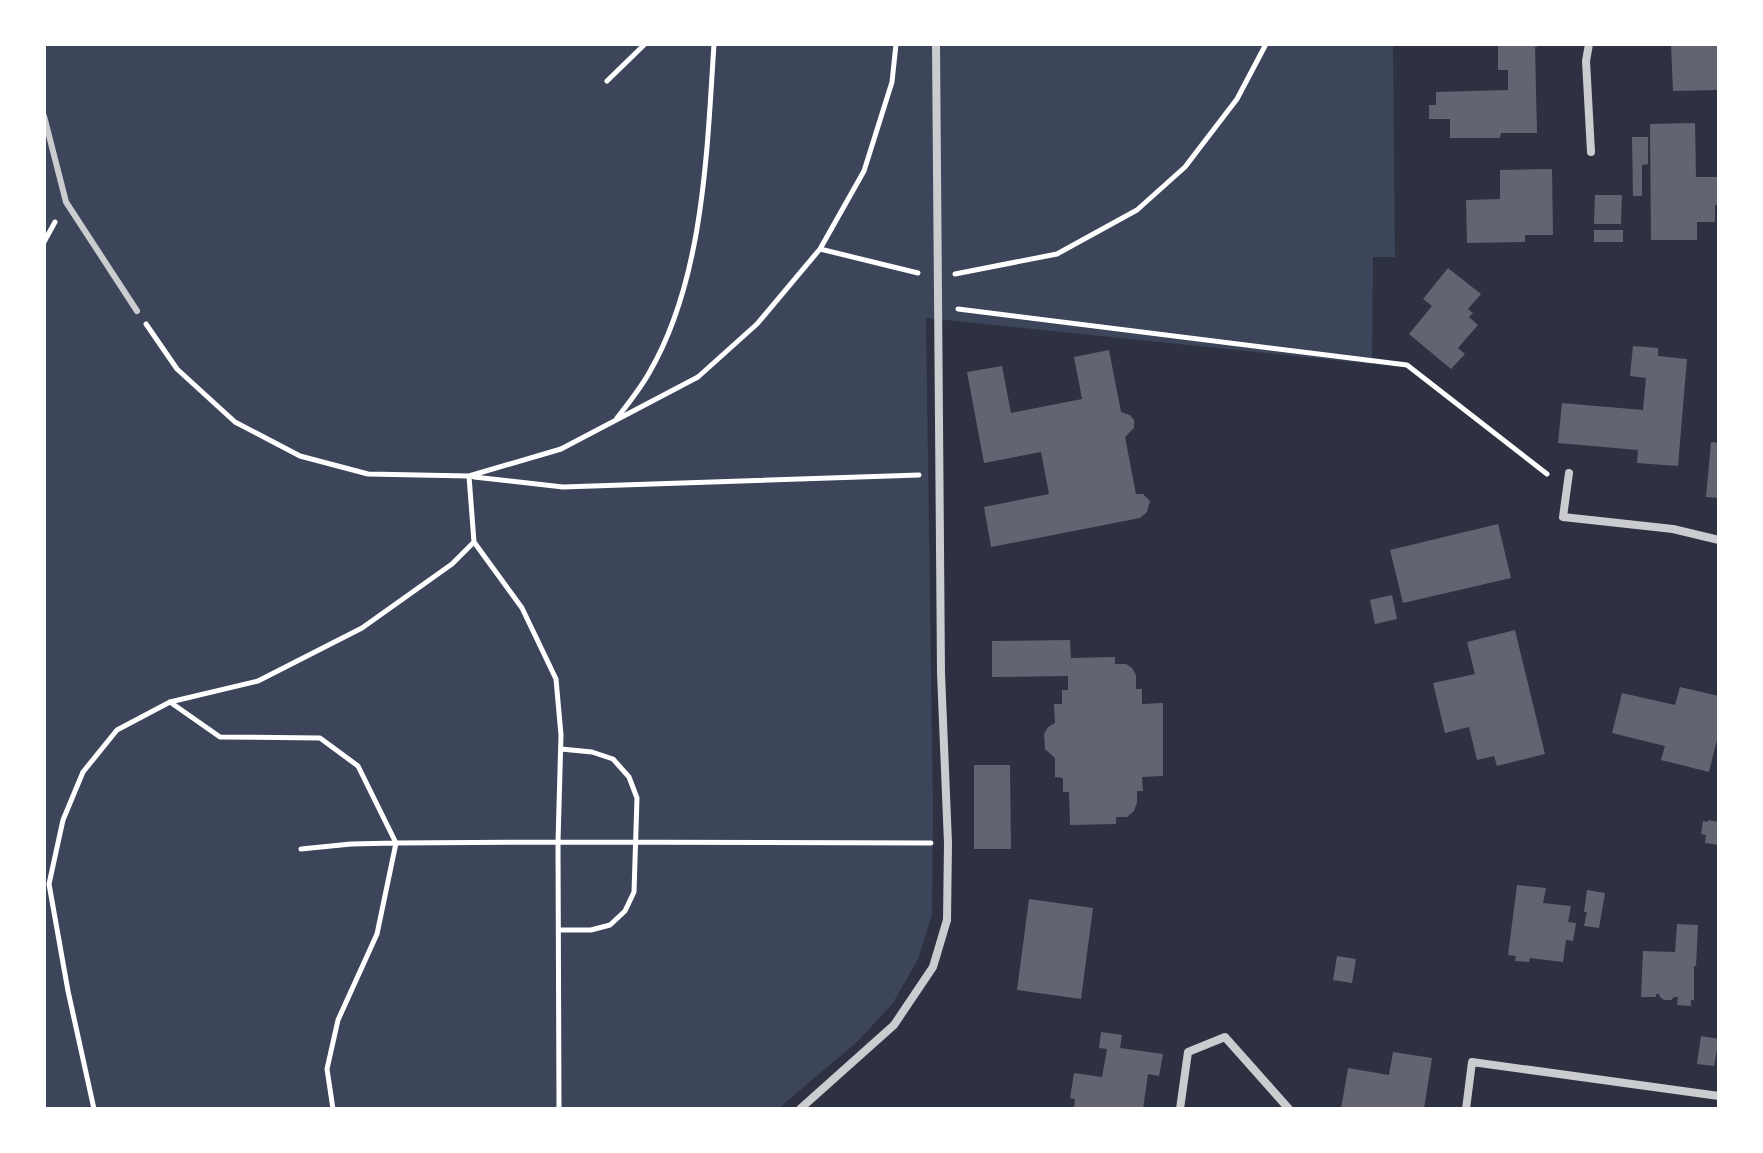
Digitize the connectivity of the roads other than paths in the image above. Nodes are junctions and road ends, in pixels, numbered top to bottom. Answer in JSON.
{"nodes":[{"id":1,"x":936,"y":44,"type":"edge"},
{"id":2,"x":1589,"y":44,"type":"edge"},
{"id":3,"x":44,"y":116,"type":"edge"},
{"id":4,"x":1591,"y":152,"type":"dead end"},
{"id":5,"x":137,"y":311,"type":"road end"},
{"id":6,"x":1569,"y":473,"type":"dead end"},
{"id":7,"x":1719,"y":540,"type":"edge"},
{"id":8,"x":1719,"y":1096,"type":"edge"},
{"id":9,"x":800,"y":1109,"type":"edge"},
{"id":10,"x":1180,"y":1109,"type":"edge"},
{"id":11,"x":1289,"y":1109,"type":"edge"},
{"id":12,"x":1466,"y":1109,"type":"edge"}],
"edges":[{"from":1,"to":9,"type":"street"},
{"from":2,"to":4,"type":"street"},
{"from":3,"to":5,"type":"lane"},
{"from":6,"to":7,"type":"street"},
{"from":8,"to":12,"type":"street"},
{"from":10,"to":11,"type":"street"}]}
